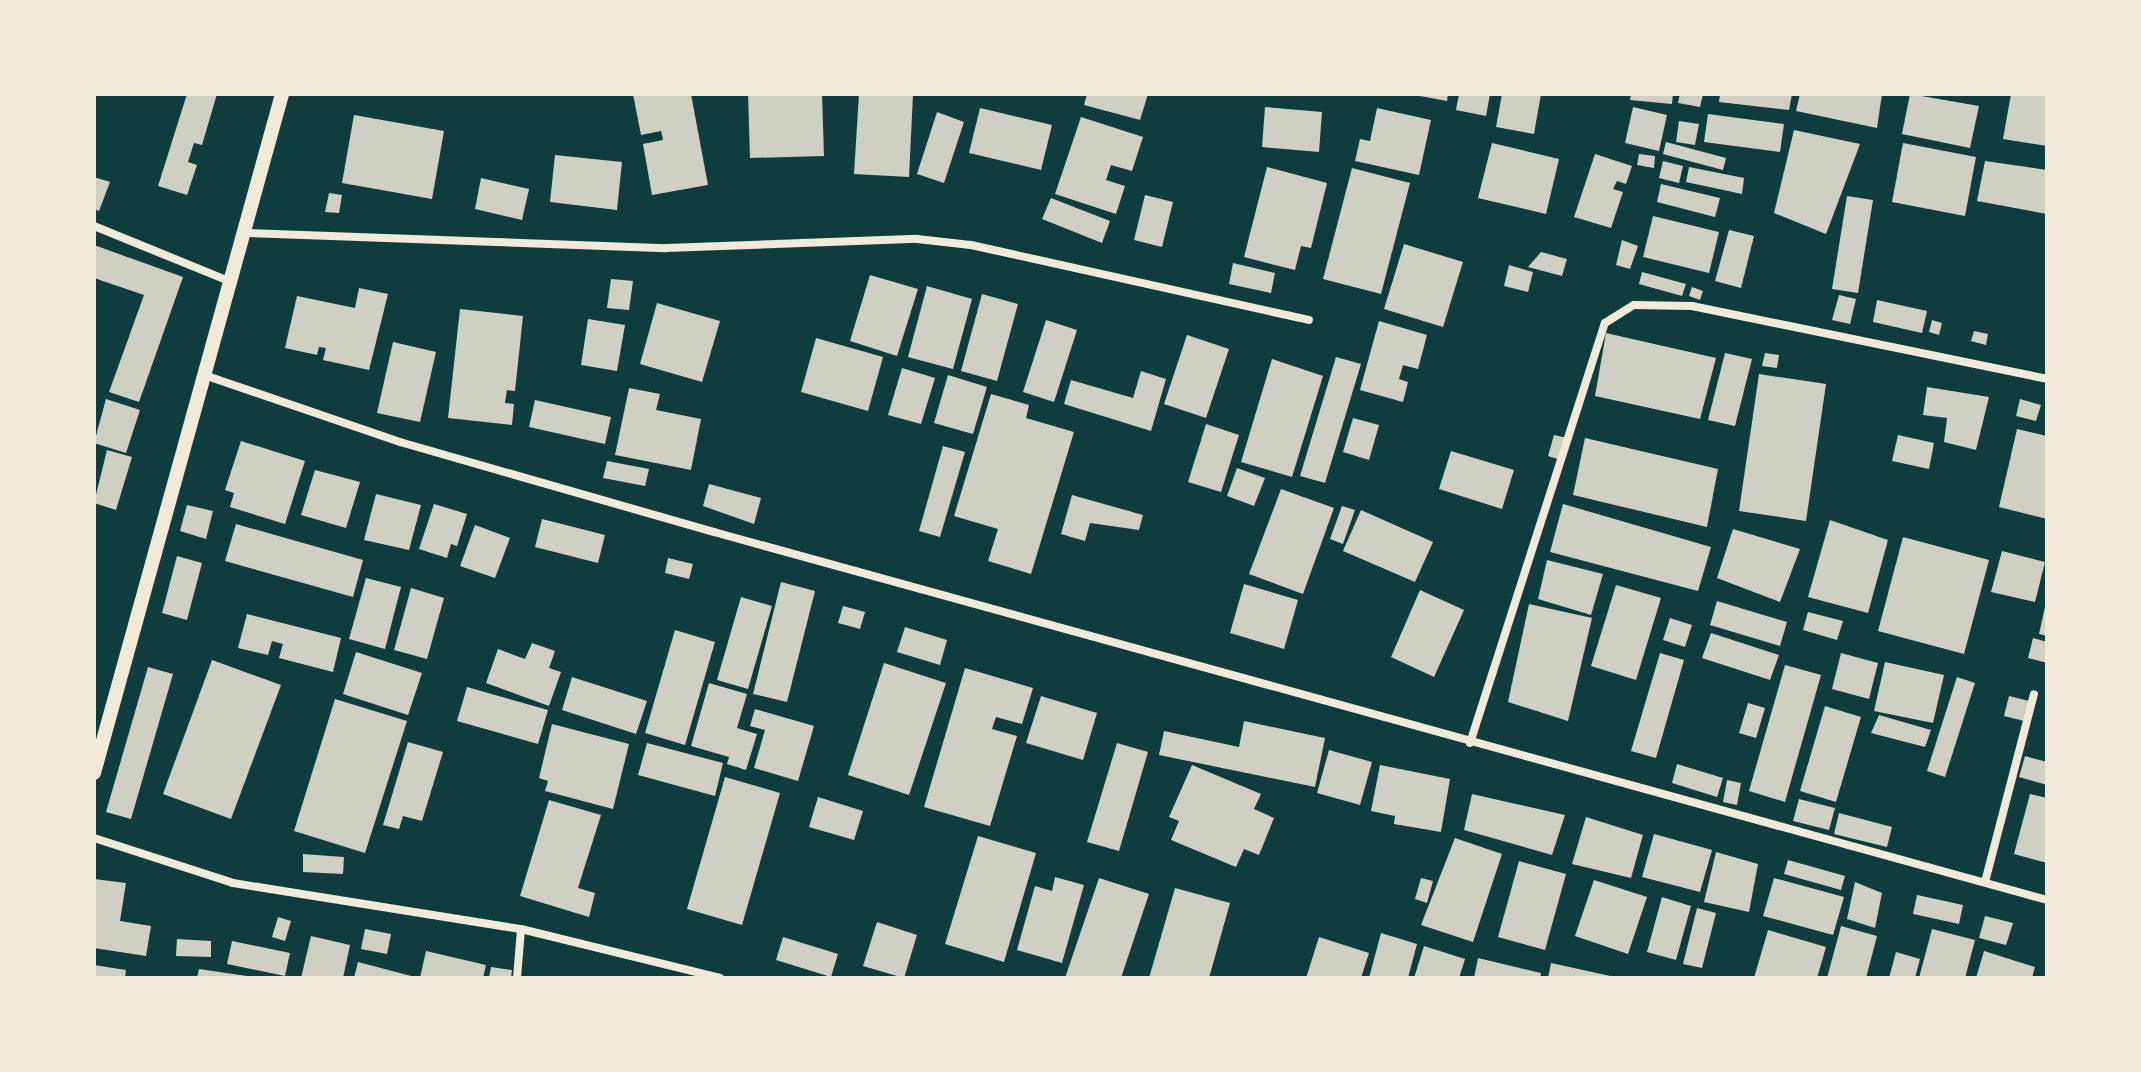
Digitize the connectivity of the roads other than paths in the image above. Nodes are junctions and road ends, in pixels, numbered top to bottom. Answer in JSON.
{"nodes":[{"id":1,"x":282,"y":94,"type":"edge"},
{"id":2,"x":94,"y":226,"type":"edge"},
{"id":3,"x":248,"y":233,"type":"junction"},
{"id":4,"x":232,"y":282,"type":"junction"},
{"id":5,"x":1309,"y":320,"type":"dead end"},
{"id":6,"x":207,"y":376,"type":"junction"},
{"id":7,"x":2047,"y":379,"type":"edge"},
{"id":8,"x":2034,"y":694,"type":"dead end"},
{"id":9,"x":1470,"y":743,"type":"junction"},
{"id":10,"x":94,"y":773,"type":"edge"},
{"id":11,"x":94,"y":838,"type":"edge"},
{"id":12,"x":1985,"y":882,"type":"junction"},
{"id":13,"x":2047,"y":900,"type":"edge"},
{"id":14,"x":521,"y":929,"type":"junction"},
{"id":15,"x":517,"y":978,"type":"edge"},
{"id":16,"x":720,"y":978,"type":"edge"}],
"edges":[{"from":1,"to":3,"type":"street"},
{"from":2,"to":4,"type":"street"},
{"from":3,"to":4,"type":"street"},
{"from":3,"to":5,"type":"street"},
{"from":4,"to":6,"type":"street"},
{"from":6,"to":9,"type":"street"},
{"from":6,"to":10,"type":"street"},
{"from":7,"to":9,"type":"street"},
{"from":8,"to":12,"type":"street"},
{"from":9,"to":12,"type":"street"},
{"from":11,"to":14,"type":"street"},
{"from":12,"to":13,"type":"street"},
{"from":14,"to":15,"type":"street"},
{"from":14,"to":16,"type":"street"}]}
